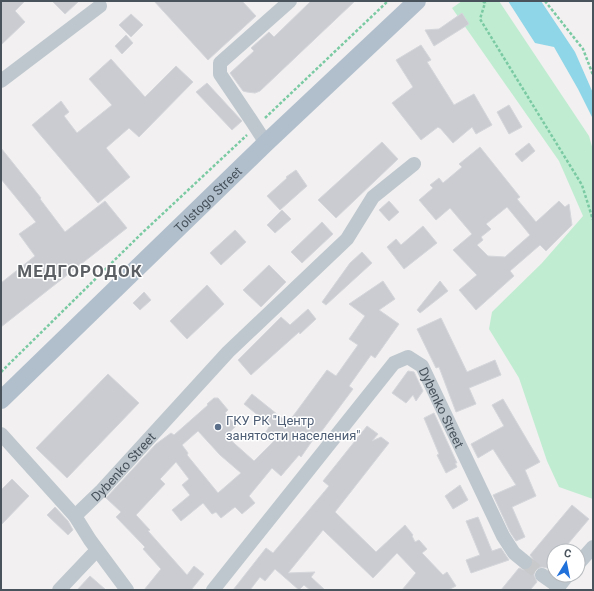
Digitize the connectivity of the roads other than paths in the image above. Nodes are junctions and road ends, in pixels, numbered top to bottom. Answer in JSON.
{"nodes":[{"id":1,"x":290,"y":1,"type":"edge"},
{"id":2,"x":417,"y":1,"type":"edge"},
{"id":3,"x":100,"y":6,"type":"dead end"},
{"id":4,"x":1,"y":81,"type":"edge"},
{"id":5,"x":266,"y":143,"type":"junction"},
{"id":6,"x":414,"y":164,"type":"dead end"},
{"id":7,"x":1,"y":400,"type":"edge"},
{"id":8,"x":1,"y":434,"type":"edge"},
{"id":9,"x":75,"y":516,"type":"junction"},
{"id":10,"x":593,"y":547,"type":"edge"},
{"id":11,"x":97,"y":550,"type":"junction"},
{"id":12,"x":586,"y":555,"type":"edge"},
{"id":13,"x":525,"y":562,"type":"tunnel mouth"},
{"id":14,"x":542,"y":574,"type":"tunnel mouth"},
{"id":15,"x":557,"y":588,"type":"edge"},
{"id":16,"x":60,"y":590,"type":"edge"},
{"id":17,"x":127,"y":590,"type":"edge"},
{"id":18,"x":213,"y":590,"type":"edge"}],
"edges":[{"from":1,"to":5,"type":"street"},
{"from":2,"to":5,"type":"main road","name":"Tolstogo Street"},
{"from":3,"to":4,"type":"street"},
{"from":5,"to":7,"type":"main road","name":"Tolstogo Street"},
{"from":6,"to":9,"type":"street","name":"Dybenko Street"},
{"from":8,"to":9,"type":"street"},
{"from":9,"to":11,"type":"street"},
{"from":10,"to":12,"type":"street"},
{"from":11,"to":16,"type":"street"},
{"from":11,"to":17,"type":"street"},
{"from":13,"to":18,"type":"street","name":"Dybenko Street"},
{"from":14,"to":15,"type":"street"}]}
